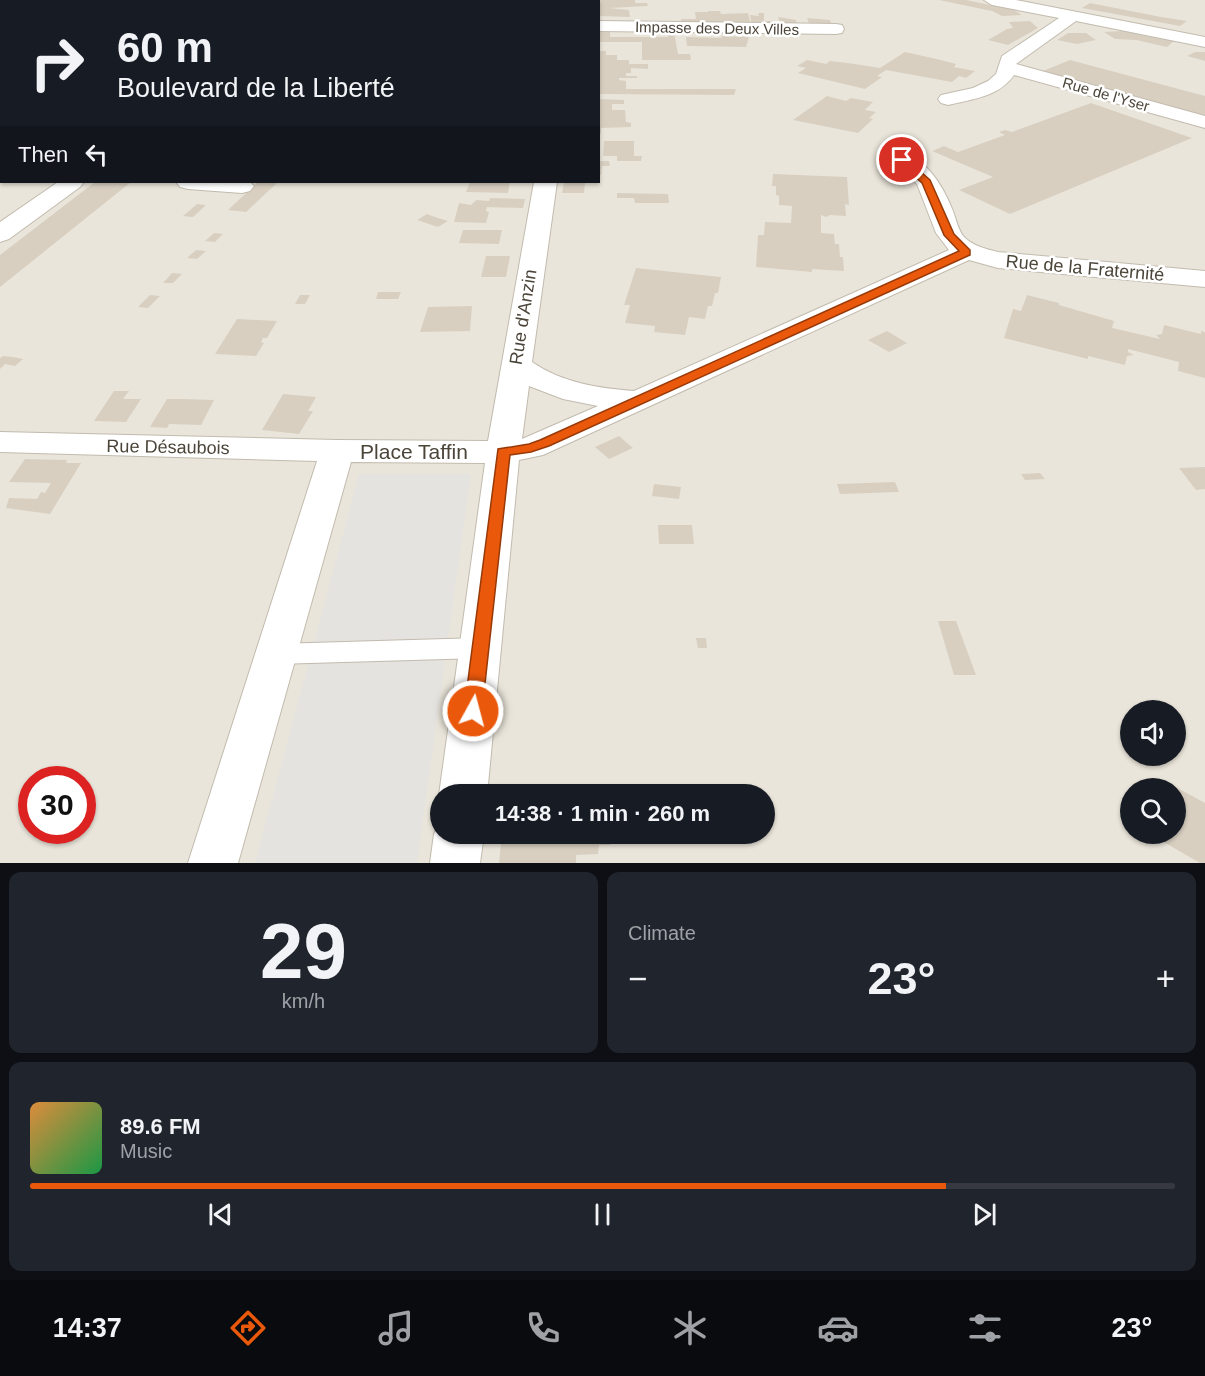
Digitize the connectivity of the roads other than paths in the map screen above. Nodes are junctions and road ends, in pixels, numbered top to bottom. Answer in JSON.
{"nodes":[{"id":1,"x":992,"y":0,"type":"edge"},
{"id":2,"x":1073,"y":16,"type":"junction"},
{"id":3,"x":600,"y":26,"type":"edge"},
{"id":4,"x":836,"y":29,"type":"dead end"},
{"id":5,"x":1205,"y":42,"type":"edge"},
{"id":6,"x":1007,"y":68,"type":"junction"},
{"id":7,"x":948,"y":99,"type":"dead end"},
{"id":8,"x":1205,"y":122,"type":"edge"},
{"id":9,"x":902,"y":160,"type":"dead end"},
{"id":10,"x":71,"y":183,"type":"edge"},
{"id":11,"x":202,"y":183,"type":"edge"},
{"id":12,"x":545,"y":183,"type":"edge"},
{"id":13,"x":242,"y":186,"type":"dead end"},
{"id":14,"x":0,"y":234,"type":"edge"},
{"id":15,"x":966,"y":252,"type":"junction"},
{"id":16,"x":1205,"y":279,"type":"edge"},
{"id":17,"x":516,"y":365,"type":"junction"},
{"id":18,"x":638,"y":401,"type":"junction"},
{"id":19,"x":0,"y":442,"type":"edge"},
{"id":20,"x":337,"y":451,"type":"junction"},
{"id":21,"x":503,"y":452,"type":"junction"},
{"id":22,"x":480,"y":648,"type":"junction"},
{"id":23,"x":276,"y":654,"type":"junction"},
{"id":24,"x":464,"y":784,"type":"edge"},
{"id":25,"x":458,"y":844,"type":"edge"},
{"id":26,"x":213,"y":863,"type":"edge"},
{"id":27,"x":455,"y":863,"type":"edge"}],
"edges":[{"from":1,"to":2,"type":"street"},
{"from":2,"to":5,"type":"street"},
{"from":2,"to":6,"type":"street"},
{"from":3,"to":4,"type":"street","name":"Impasse des Deux Villes"},
{"from":6,"to":7,"type":"street"},
{"from":6,"to":8,"type":"street","name":"Rue de l'Yser"},
{"from":9,"to":15,"type":"street"},
{"from":10,"to":14,"type":"street"},
{"from":11,"to":13,"type":"street"},
{"from":12,"to":17,"type":"street","name":"Rue d'Anzin"},
{"from":15,"to":16,"type":"street","name":"Rue de la Fraternité"},
{"from":15,"to":18,"type":"street","name":"Place Taffin"},
{"from":17,"to":18,"type":"street"},
{"from":17,"to":21,"type":"street","name":"Rue d'Anzin"},
{"from":18,"to":21,"type":"street","name":"Place Taffin"},
{"from":19,"to":20,"type":"street","name":"Rue Désaubois"},
{"from":20,"to":21,"type":"street","name":"Place Taffin"},
{"from":20,"to":23,"type":"street","name":"Place Taffin"},
{"from":21,"to":22,"type":"street"},
{"from":22,"to":23,"type":"lane"},
{"from":22,"to":24,"type":"street"},
{"from":23,"to":26,"type":"street","name":"Place Taffin"},
{"from":25,"to":27,"type":"street"}]}
